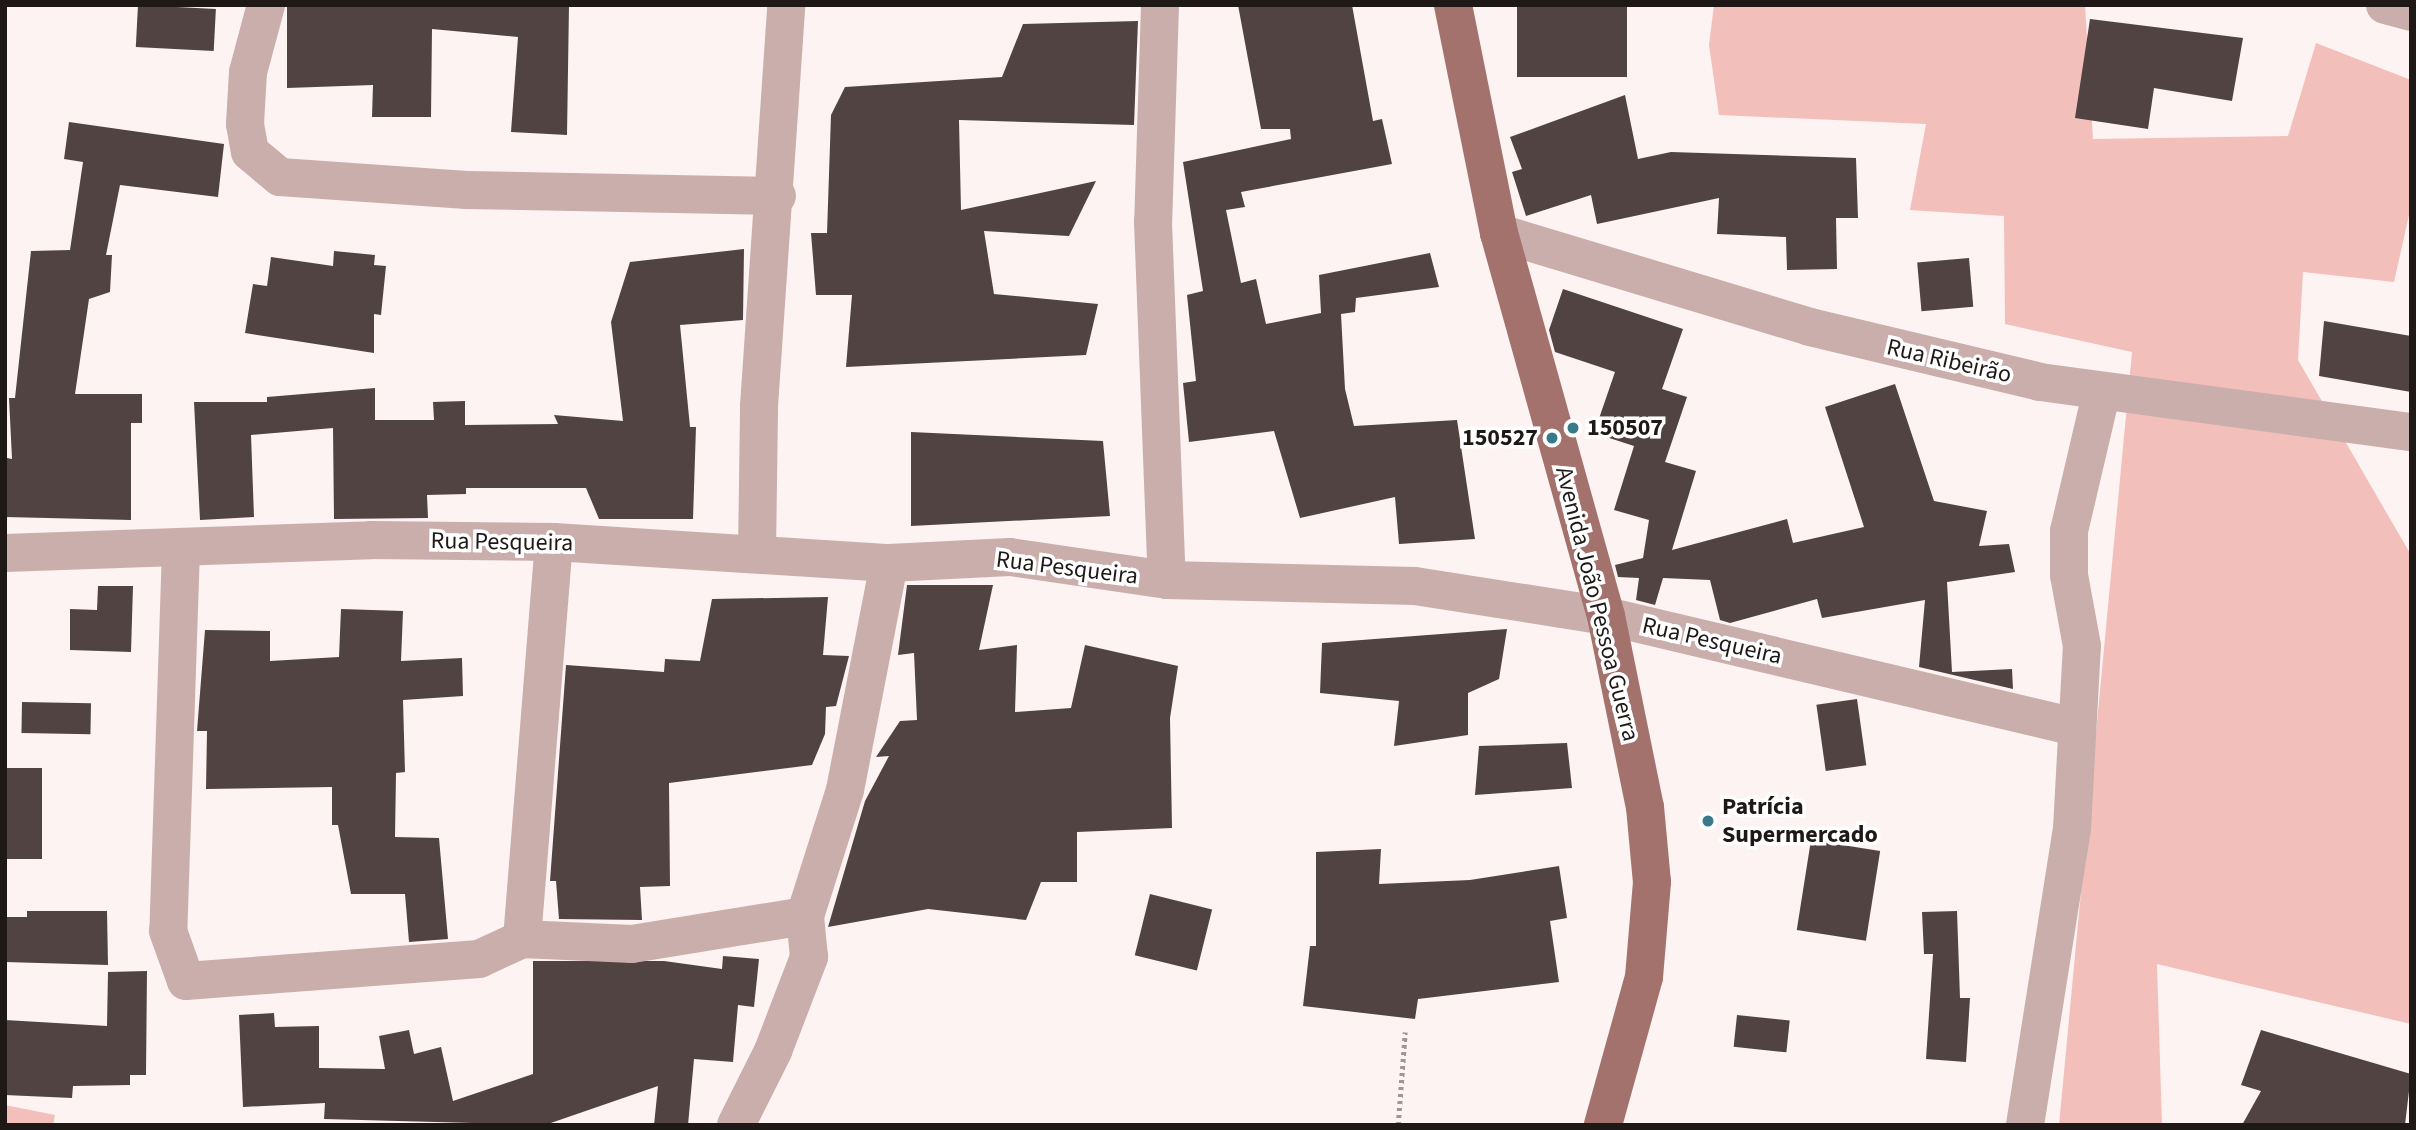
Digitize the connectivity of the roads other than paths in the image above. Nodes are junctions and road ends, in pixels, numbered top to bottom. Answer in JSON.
{"nodes":[{"id":1,"x":266,"y":5,"type":"edge"},
{"id":2,"x":786,"y":5,"type":"edge"},
{"id":3,"x":1160,"y":5,"type":"edge"},
{"id":4,"x":1453,"y":5,"type":"edge"},
{"id":5,"x":2385,"y":5,"type":"edge"},
{"id":6,"x":2411,"y":12,"type":"edge"},
{"id":7,"x":777,"y":196,"type":"junction"},
{"id":8,"x":1499,"y":233,"type":"junction"},
{"id":9,"x":2101,"y":395,"type":"junction"},
{"id":10,"x":2411,"y":432,"type":"edge"},
{"id":11,"x":554,"y":542,"type":"junction"},
{"id":12,"x":181,"y":549,"type":"junction"},
{"id":13,"x":5,"y":553,"type":"edge"},
{"id":14,"x":757,"y":554,"type":"junction"},
{"id":15,"x":889,"y":563,"type":"junction"},
{"id":16,"x":1167,"y":580,"type":"junction"},
{"id":17,"x":1606,"y":616,"type":"junction"},
{"id":18,"x":2073,"y":726,"type":"junction"},
{"id":19,"x":805,"y":916,"type":"junction"},
{"id":20,"x":522,"y":939,"type":"junction"},
{"id":21,"x":736,"y":1125,"type":"edge"},
{"id":22,"x":1603,"y":1125,"type":"edge"},
{"id":23,"x":2025,"y":1125,"type":"edge"}],
"edges":[{"from":1,"to":7,"type":"street"},
{"from":2,"to":7,"type":"street"},
{"from":3,"to":16,"type":"street"},
{"from":4,"to":8,"type":"main road","name":"Avenida João Pessoa Guerra"},
{"from":5,"to":6,"type":"street"},
{"from":7,"to":14,"type":"street"},
{"from":8,"to":9,"type":"street","name":"Rua Ribeirão"},
{"from":8,"to":17,"type":"main road","name":"Avenida João Pessoa Guerra"},
{"from":9,"to":10,"type":"street","name":"Rua Ribeirão"},
{"from":9,"to":18,"type":"street"},
{"from":11,"to":12,"type":"street","name":"Rua Pesqueira"},
{"from":11,"to":14,"type":"street","name":"Rua Pesqueira"},
{"from":11,"to":20,"type":"street"},
{"from":12,"to":13,"type":"street","name":"Rua Pesqueira"},
{"from":12,"to":20,"type":"street"},
{"from":14,"to":15,"type":"street","name":"Rua Pesqueira"},
{"from":15,"to":16,"type":"street","name":"Rua Pesqueira"},
{"from":15,"to":19,"type":"street"},
{"from":16,"to":17,"type":"street","name":"Rua Pesqueira"},
{"from":17,"to":18,"type":"street","name":"Rua Pesqueira"},
{"from":17,"to":22,"type":"main road","name":"Avenida João Pessoa Guerra"},
{"from":18,"to":23,"type":"street"},
{"from":19,"to":20,"type":"street"},
{"from":19,"to":21,"type":"street"}]}
